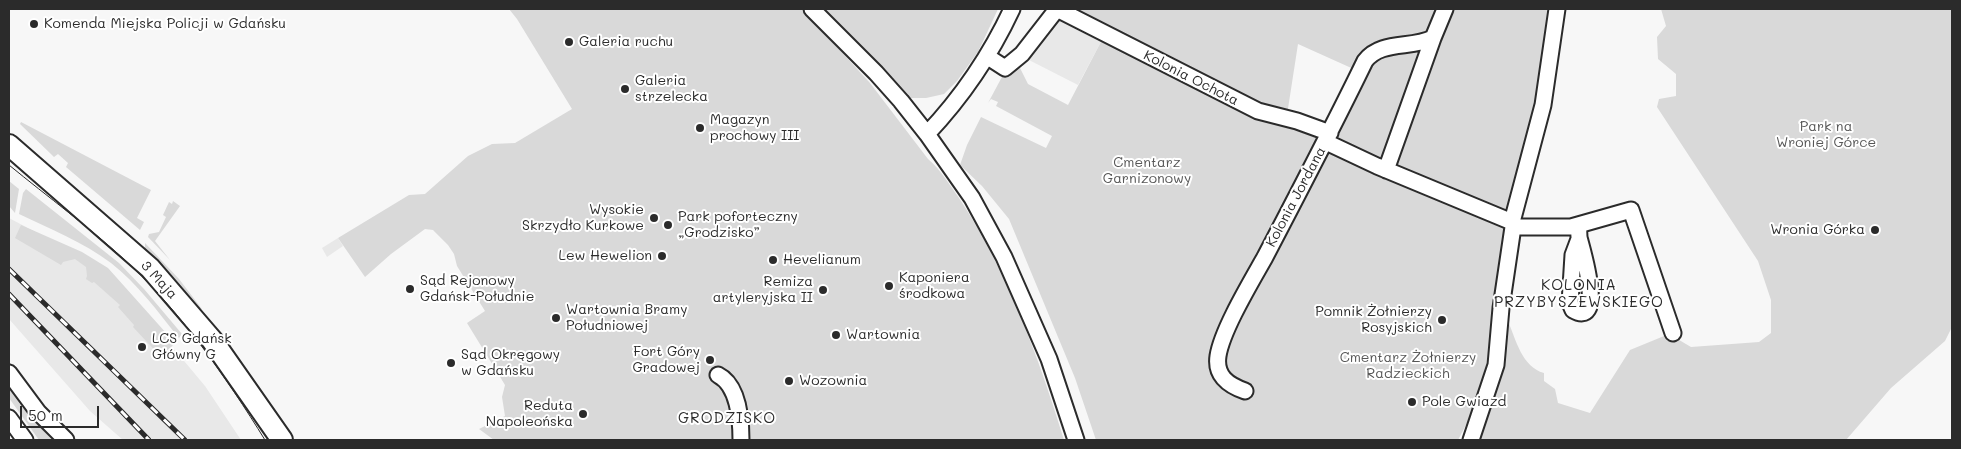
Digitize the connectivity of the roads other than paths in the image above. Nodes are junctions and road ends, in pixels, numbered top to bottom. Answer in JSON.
{"nodes":[{"id":1,"x":812,"y":9,"type":"edge"},
{"id":2,"x":1012,"y":9,"type":"edge"},
{"id":3,"x":1057,"y":9,"type":"edge"},
{"id":4,"x":1445,"y":9,"type":"edge"},
{"id":5,"x":1557,"y":9,"type":"edge"},
{"id":6,"x":1433,"y":38,"type":"junction"},
{"id":7,"x":988,"y":57,"type":"junction"},
{"id":8,"x":928,"y":134,"type":"junction"},
{"id":9,"x":1328,"y":138,"type":"junction"},
{"id":10,"x":9,"y":145,"type":"edge"},
{"id":11,"x":1386,"y":170,"type":"junction"},
{"id":12,"x":1512,"y":224,"type":"junction"},
{"id":13,"x":1674,"y":333,"type":"dead end"},
{"id":14,"x":9,"y":373,"type":"edge"},
{"id":15,"x":718,"y":375,"type":"dead end"},
{"id":16,"x":1245,"y":391,"type":"dead end"},
{"id":17,"x":9,"y":418,"type":"edge"},
{"id":18,"x":25,"y":440,"type":"edge"},
{"id":19,"x":66,"y":440,"type":"edge"},
{"id":20,"x":282,"y":440,"type":"edge"},
{"id":21,"x":741,"y":440,"type":"edge"},
{"id":22,"x":1076,"y":440,"type":"edge"},
{"id":23,"x":1471,"y":440,"type":"edge"}],
"edges":[{"from":1,"to":8,"type":"street"},
{"from":2,"to":7,"type":"street"},
{"from":3,"to":7,"type":"street","name":"Kolonia Ochota"},
{"from":3,"to":9,"type":"street","name":"Kolonia Ochota"},
{"from":4,"to":6,"type":"street"},
{"from":5,"to":12,"type":"street"},
{"from":6,"to":9,"type":"street","name":"Kolonia Jordana"},
{"from":6,"to":11,"type":"street"},
{"from":7,"to":8,"type":"street"},
{"from":8,"to":22,"type":"street"},
{"from":9,"to":11,"type":"street","name":"Kolonia Ochota"},
{"from":9,"to":16,"type":"street","name":"Kolonia Jordana"},
{"from":10,"to":20,"type":"main road","name":"3 Maja"},
{"from":11,"to":12,"type":"street"},
{"from":12,"to":13,"type":"street"},
{"from":12,"to":23,"type":"street"},
{"from":14,"to":19,"type":"street"},
{"from":15,"to":21,"type":"street"},
{"from":17,"to":18,"type":"street"}]}
